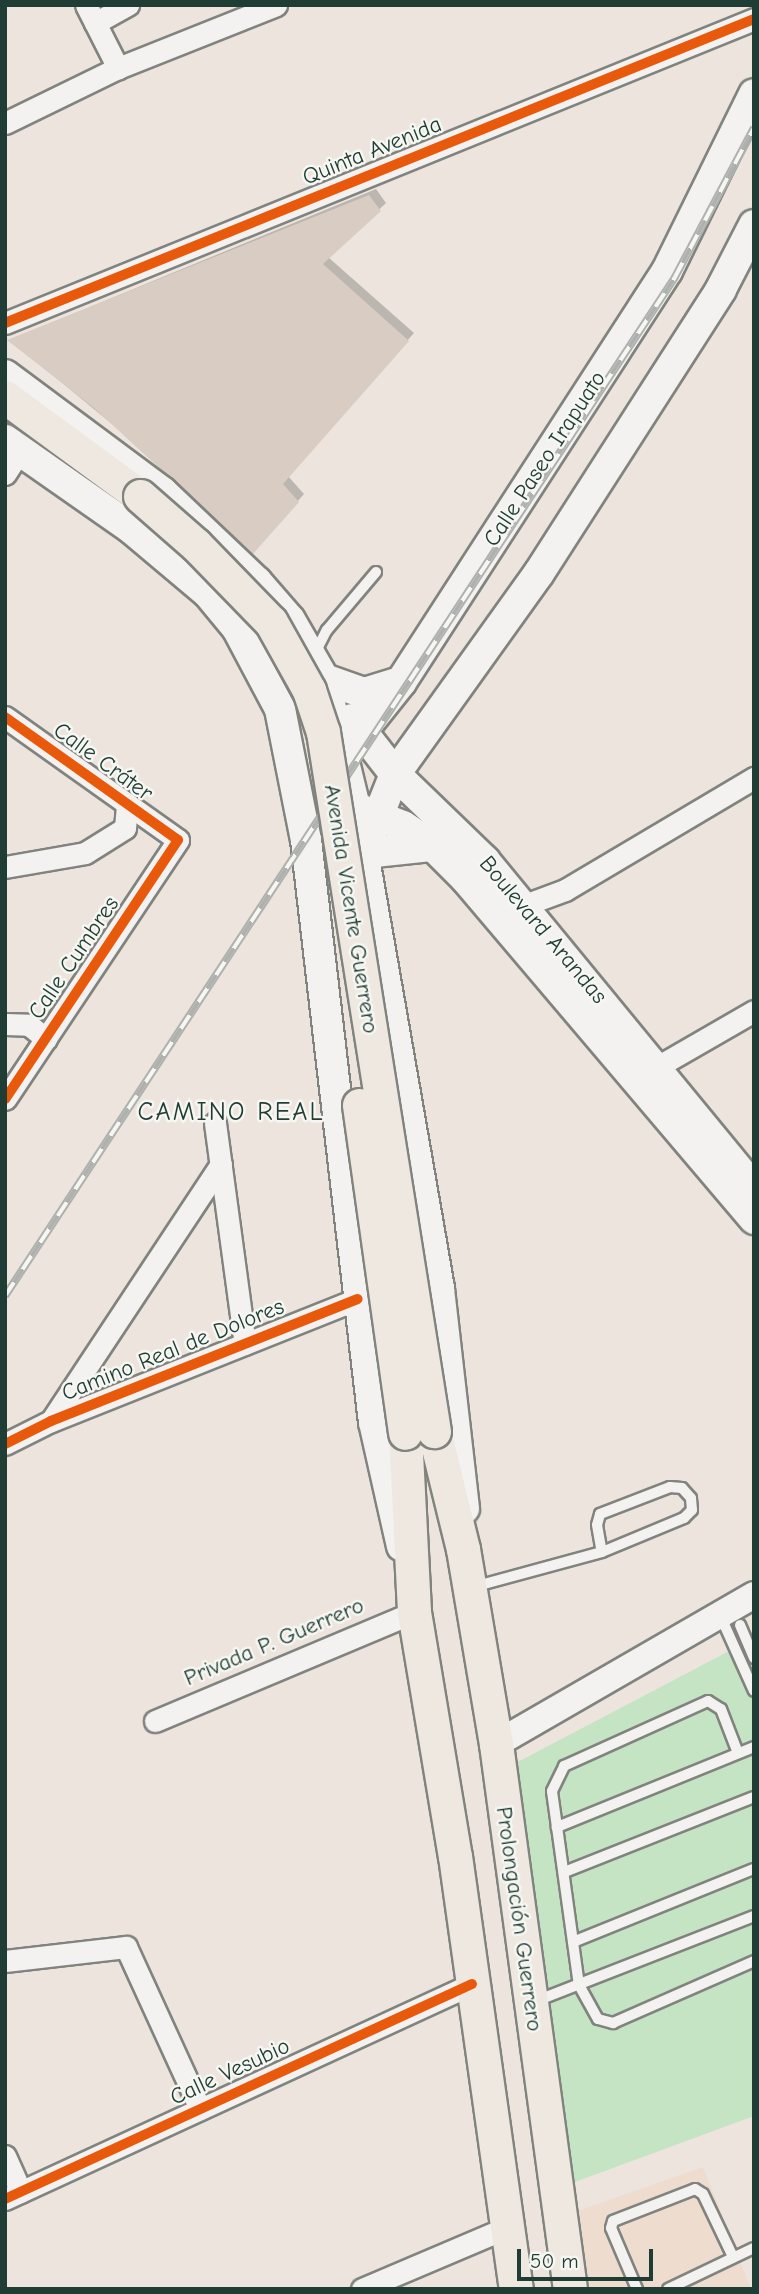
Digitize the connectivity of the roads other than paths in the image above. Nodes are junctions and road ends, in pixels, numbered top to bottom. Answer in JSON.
{"nodes":[{"id":1,"x":128,"y":5,"type":"edge"},
{"id":2,"x":276,"y":5,"type":"edge"},
{"id":3,"x":90,"y":14,"type":"edge"},
{"id":4,"x":754,"y":19,"type":"edge"},
{"id":5,"x":118,"y":68,"type":"junction"},
{"id":6,"x":754,"y":94,"type":"edge"},
{"id":7,"x":5,"y":123,"type":"edge"},
{"id":8,"x":754,"y":225,"type":"edge"},
{"id":9,"x":742,"y":265,"type":"edge"},
{"id":10,"x":5,"y":323,"type":"edge"},
{"id":11,"x":5,"y":375,"type":"edge"},
{"id":12,"x":5,"y":397,"type":"edge"},
{"id":13,"x":9,"y":447,"type":"edge"},
{"id":14,"x":135,"y":505,"type":"junction"},
{"id":15,"x":376,"y":572,"type":"dead end"},
{"id":16,"x":323,"y":679,"type":"junction"},
{"id":17,"x":401,"y":682,"type":"junction"},
{"id":18,"x":5,"y":717,"type":"edge"},
{"id":19,"x":282,"y":718,"type":"junction"},
{"id":20,"x":353,"y":744,"type":"junction"},
{"id":21,"x":395,"y":774,"type":"junction"},
{"id":22,"x":754,"y":778,"type":"edge"},
{"id":23,"x":301,"y":800,"type":"junction"},
{"id":24,"x":127,"y":805,"type":"junction"},
{"id":25,"x":366,"y":810,"type":"junction"},
{"id":26,"x":178,"y":840,"type":"joint"},
{"id":27,"x":433,"y":846,"type":"junction"},
{"id":28,"x":363,"y":852,"type":"junction"},
{"id":29,"x":309,"y":862,"type":"junction"},
{"id":30,"x":5,"y":867,"type":"edge"},
{"id":31,"x":520,"y":922,"type":"junction"},
{"id":32,"x":754,"y":1011,"type":"edge"},
{"id":33,"x":5,"y":1024,"type":"edge"},
{"id":34,"x":46,"y":1039,"type":"junction"},
{"id":35,"x":646,"y":1073,"type":"junction"},
{"id":36,"x":5,"y":1099,"type":"edge"},
{"id":37,"x":215,"y":1123,"type":"dead end"},
{"id":38,"x":221,"y":1164,"type":"junction"},
{"id":39,"x":749,"y":1173,"type":"edge"},
{"id":40,"x":754,"y":1219,"type":"edge"},
{"id":41,"x":358,"y":1299,"type":"junction"},
{"id":42,"x":245,"y":1344,"type":"junction"},
{"id":43,"x":51,"y":1421,"type":"junction"},
{"id":44,"x":420,"y":1432,"type":"junction"},
{"id":45,"x":5,"y":1444,"type":"edge"},
{"id":46,"x":463,"y":1549,"type":"junction"},
{"id":47,"x":602,"y":1552,"type":"junction"},
{"id":48,"x":409,"y":1573,"type":"junction"},
{"id":49,"x":469,"y":1588,"type":"junction"},
{"id":50,"x":754,"y":1595,"type":"edge"},
{"id":51,"x":414,"y":1612,"type":"junction"},
{"id":52,"x":735,"y":1622,"type":"edge"},
{"id":53,"x":754,"y":1658,"type":"edge"},
{"id":54,"x":754,"y":1691,"type":"edge"},
{"id":55,"x":155,"y":1721,"type":"dead end"},
{"id":56,"x":754,"y":1747,"type":"edge"},
{"id":57,"x":497,"y":1751,"type":"junction"},
{"id":58,"x":738,"y":1754,"type":"junction"},
{"id":59,"x":754,"y":1797,"type":"edge"},
{"id":60,"x":557,"y":1827,"type":"junction"},
{"id":61,"x":754,"y":1869,"type":"edge"},
{"id":62,"x":567,"y":1871,"type":"junction"},
{"id":63,"x":754,"y":1916,"type":"edge"},
{"id":64,"x":573,"y":1942,"type":"junction"},
{"id":65,"x":5,"y":1961,"type":"edge"},
{"id":66,"x":754,"y":1961,"type":"edge"},
{"id":67,"x":472,"y":1984,"type":"junction"},
{"id":68,"x":579,"y":1985,"type":"junction"},
{"id":69,"x":530,"y":2003,"type":"junction"},
{"id":70,"x":200,"y":2109,"type":"junction"},
{"id":71,"x":5,"y":2155,"type":"edge"},
{"id":72,"x":13,"y":2195,"type":"edge"},
{"id":73,"x":508,"y":2227,"type":"junction"},
{"id":74,"x":754,"y":2248,"type":"edge"},
{"id":75,"x":733,"y":2258,"type":"junction"},
{"id":76,"x":362,"y":2289,"type":"edge"},
{"id":77,"x":516,"y":2289,"type":"edge"},
{"id":78,"x":570,"y":2289,"type":"edge"},
{"id":79,"x":637,"y":2289,"type":"edge"},
{"id":80,"x":668,"y":2289,"type":"edge"}],
"edges":[{"from":1,"to":3,"type":"street"},
{"from":2,"to":5,"type":"street"},
{"from":3,"to":5,"type":"street"},
{"from":4,"to":10,"type":"street","name":"Quinta Avenida"},
{"from":5,"to":7,"type":"street"},
{"from":6,"to":17,"type":"main road","name":"Calle Paseo Irapuato"},
{"from":8,"to":9,"type":"main road"},
{"from":9,"to":21,"type":"main road"},
{"from":11,"to":16,"type":"main road","name":"Boulevard Arandas"},
{"from":12,"to":14,"type":"main road","name":"Avenida Vicente Guerrero"},
{"from":13,"to":14,"type":"main road","name":"Avenida Vicente Guerrero"},
{"from":13,"to":19,"type":"main road"},
{"from":14,"to":44,"type":"main road","name":"Avenida Vicente Guerrero","bridge":true},
{"from":15,"to":16,"type":"lane"},
{"from":16,"to":17,"type":"main road"},
{"from":16,"to":19,"type":"main road"},
{"from":16,"to":20,"type":"main road","name":"Boulevard Arandas"},
{"from":17,"to":20,"type":"main road","name":"Calle Paseo Irapuato"},
{"from":18,"to":24,"type":"street","name":"Calle Cráter"},
{"from":19,"to":23,"type":"main road"},
{"from":20,"to":21,"type":"main road","name":"Boulevard Arandas"},
{"from":20,"to":23,"type":"main road","name":"Calle Paseo Irapuato"},
{"from":20,"to":25,"type":"main road"},
{"from":21,"to":25,"type":"main road"},
{"from":21,"to":31,"type":"main road","name":"Boulevard Arandas"},
{"from":22,"to":31,"type":"street"},
{"from":23,"to":25,"type":"main road","name":"Boulevard Arandas"},
{"from":23,"to":29,"type":"main road"},
{"from":24,"to":26,"type":"street","name":"Calle Cráter"},
{"from":24,"to":30,"type":"street"},
{"from":25,"to":27,"type":"main road","name":"Boulevard Arandas"},
{"from":25,"to":28,"type":"main road"},
{"from":26,"to":34,"type":"street","name":"Calle Cumbres"},
{"from":27,"to":28,"type":"main road"},
{"from":27,"to":31,"type":"main road","name":"Boulevard Arandas"},
{"from":28,"to":29,"type":"main road"},
{"from":28,"to":46,"type":"main road"},
{"from":29,"to":41,"type":"main road"},
{"from":31,"to":35,"type":"main road","name":"Boulevard Arandas"},
{"from":32,"to":35,"type":"street"},
{"from":33,"to":34,"type":"street"},
{"from":34,"to":36,"type":"street","name":"Calle Cumbres"},
{"from":35,"to":39,"type":"main road","name":"Boulevard Arandas"},
{"from":35,"to":40,"type":"main road","name":"Boulevard Arandas"},
{"from":37,"to":38,"type":"street"},
{"from":38,"to":42,"type":"street"},
{"from":38,"to":43,"type":"street"},
{"from":41,"to":42,"type":"street","name":"Camino Real de Dolores"},
{"from":41,"to":48,"type":"main road"},
{"from":42,"to":43,"type":"street","name":"Camino Real de Dolores"},
{"from":43,"to":45,"type":"street","name":"Camino Real de Dolores"},
{"from":44,"to":46,"type":"main road","name":"Avenida Vicente Guerrero"},
{"from":44,"to":48,"type":"main road","name":"Avenida Vicente Guerrero"},
{"from":46,"to":49,"type":"main road","name":"Prolongación Guerrero"},
{"from":47,"to":47,"type":"lane"},
{"from":47,"to":49,"type":"lane"},
{"from":48,"to":51,"type":"main road"},
{"from":49,"to":57,"type":"main road","name":"Prolongación Guerrero"},
{"from":50,"to":52,"type":"street"},
{"from":51,"to":55,"type":"street","name":"Privada P. Guerrero"},
{"from":51,"to":67,"type":"main road"},
{"from":52,"to":53,"type":"lane"},
{"from":52,"to":54,"type":"lane"},
{"from":52,"to":57,"type":"street"},
{"from":56,"to":58,"type":"lane"},
{"from":57,"to":69,"type":"main road","name":"Prolongación Guerrero"},
{"from":58,"to":60,"type":"lane"},
{"from":58,"to":60,"type":"lane"},
{"from":59,"to":62,"type":"lane"},
{"from":60,"to":62,"type":"lane"},
{"from":61,"to":64,"type":"lane"},
{"from":62,"to":64,"type":"lane"},
{"from":63,"to":68,"type":"lane"},
{"from":64,"to":68,"type":"lane"},
{"from":65,"to":70,"type":"street"},
{"from":66,"to":68,"type":"lane"},
{"from":67,"to":70,"type":"street","name":"Calle Vesubio"},
{"from":67,"to":73,"type":"main road"},
{"from":68,"to":69,"type":"lane"},
{"from":69,"to":78,"type":"main road","name":"Prolongación Guerrero"},
{"from":70,"to":72,"type":"street","name":"Calle Vesubio"},
{"from":71,"to":72,"type":"street"},
{"from":73,"to":76,"type":"street"},
{"from":73,"to":77,"type":"main road"},
{"from":74,"to":75,"type":"lane"},
{"from":75,"to":79,"type":"lane"},
{"from":75,"to":80,"type":"lane"}]}
